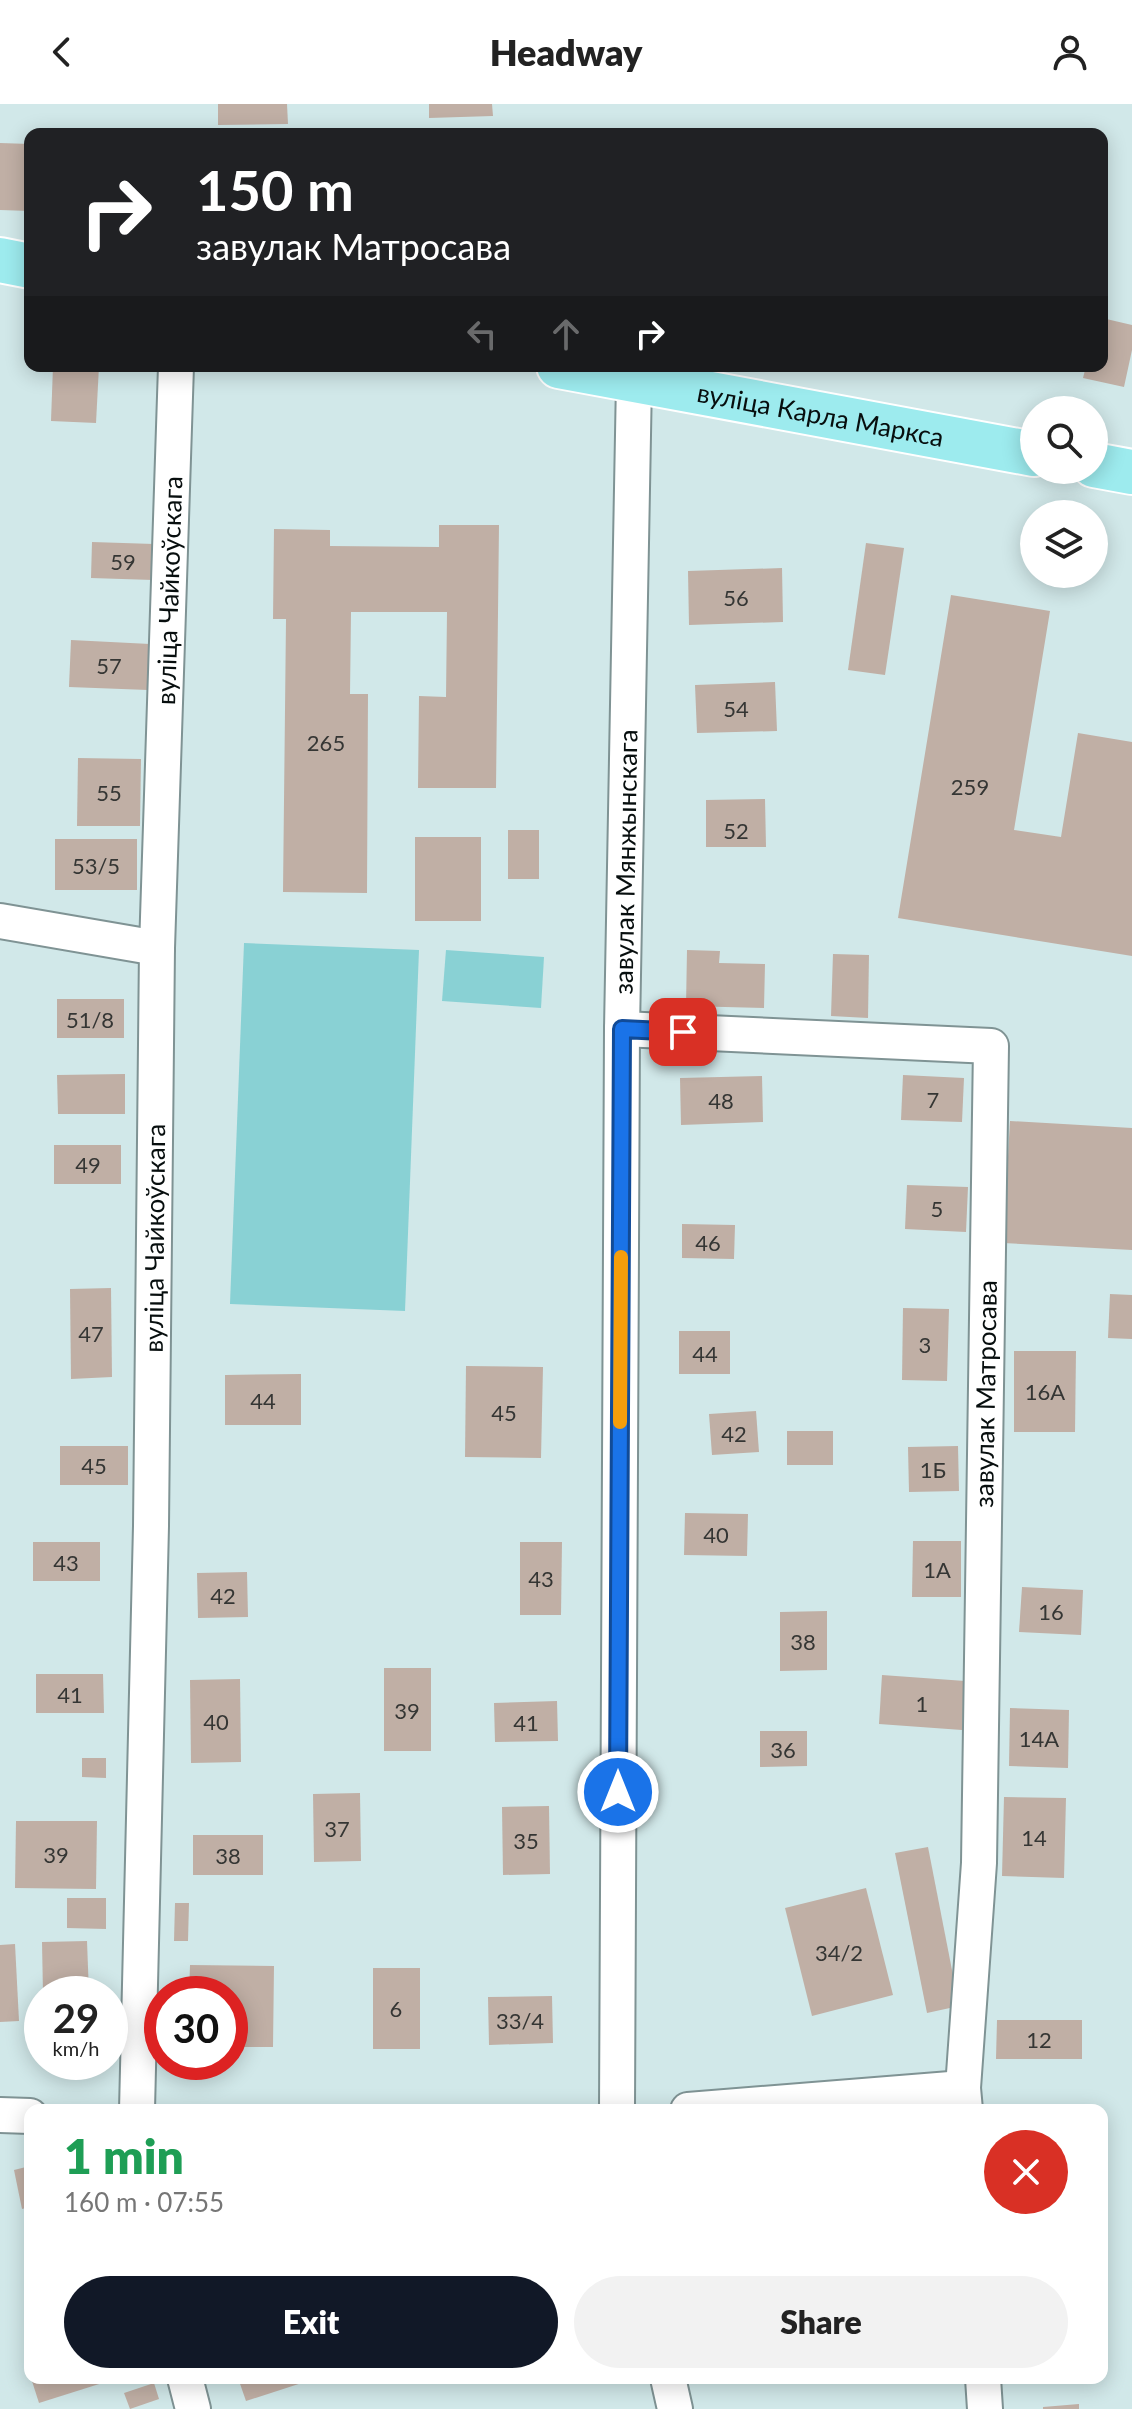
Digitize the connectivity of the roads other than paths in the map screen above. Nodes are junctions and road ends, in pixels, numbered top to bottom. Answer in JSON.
{"nodes":[{"id":1,"x":0,"y":260,"type":"edge"},
{"id":2,"x":24,"y":265,"type":"edge"},
{"id":3,"x":176,"y":372,"type":"edge"},
{"id":4,"x":589,"y":372,"type":"edge"},
{"id":5,"x":634,"y":381,"type":"junction"},
{"id":6,"x":1020,"y":451,"type":"edge"},
{"id":7,"x":1108,"y":468,"type":"edge"},
{"id":8,"x":1132,"y":472,"type":"edge"},
{"id":9,"x":0,"y":921,"type":"edge"},
{"id":10,"x":157,"y":948,"type":"junction"},
{"id":11,"x":622,"y":1029,"type":"junction"},
{"id":12,"x":964,"y":2099,"type":"edge"},
{"id":13,"x":137,"y":2104,"type":"edge"},
{"id":14,"x":617,"y":2104,"type":"edge"},
{"id":15,"x":839,"y":2104,"type":"edge"},
{"id":16,"x":0,"y":2115,"type":"edge"},
{"id":17,"x":24,"y":2116,"type":"edge"},
{"id":18,"x":187,"y":2384,"type":"edge"},
{"id":19,"x":669,"y":2384,"type":"edge"},
{"id":20,"x":983,"y":2384,"type":"edge"},
{"id":21,"x":193,"y":2409,"type":"edge"},
{"id":22,"x":675,"y":2409,"type":"edge"},
{"id":23,"x":985,"y":2409,"type":"edge"}],
"edges":[{"from":1,"to":2,"type":"main road"},
{"from":3,"to":10,"type":"street","name":"вуліца Чайкоўскага"},
{"from":4,"to":5,"type":"main road","name":"вуліца Карла Маркса"},
{"from":5,"to":6,"type":"main road","name":"вуліца Карла Маркса"},
{"from":5,"to":11,"type":"street","name":"завулак Мянжынскага"},
{"from":7,"to":8,"type":"main road"},
{"from":9,"to":10,"type":"street"},
{"from":10,"to":13,"type":"street","name":"вуліца Чайкоўскага"},
{"from":11,"to":12,"type":"street","name":"завулак Матросава"},
{"from":11,"to":14,"type":"street","name":"завулак Мянжынскага"},
{"from":12,"to":15,"type":"street"},
{"from":16,"to":17,"type":"street"},
{"from":18,"to":21,"type":"street"},
{"from":19,"to":22,"type":"street"},
{"from":20,"to":23,"type":"street"}]}
